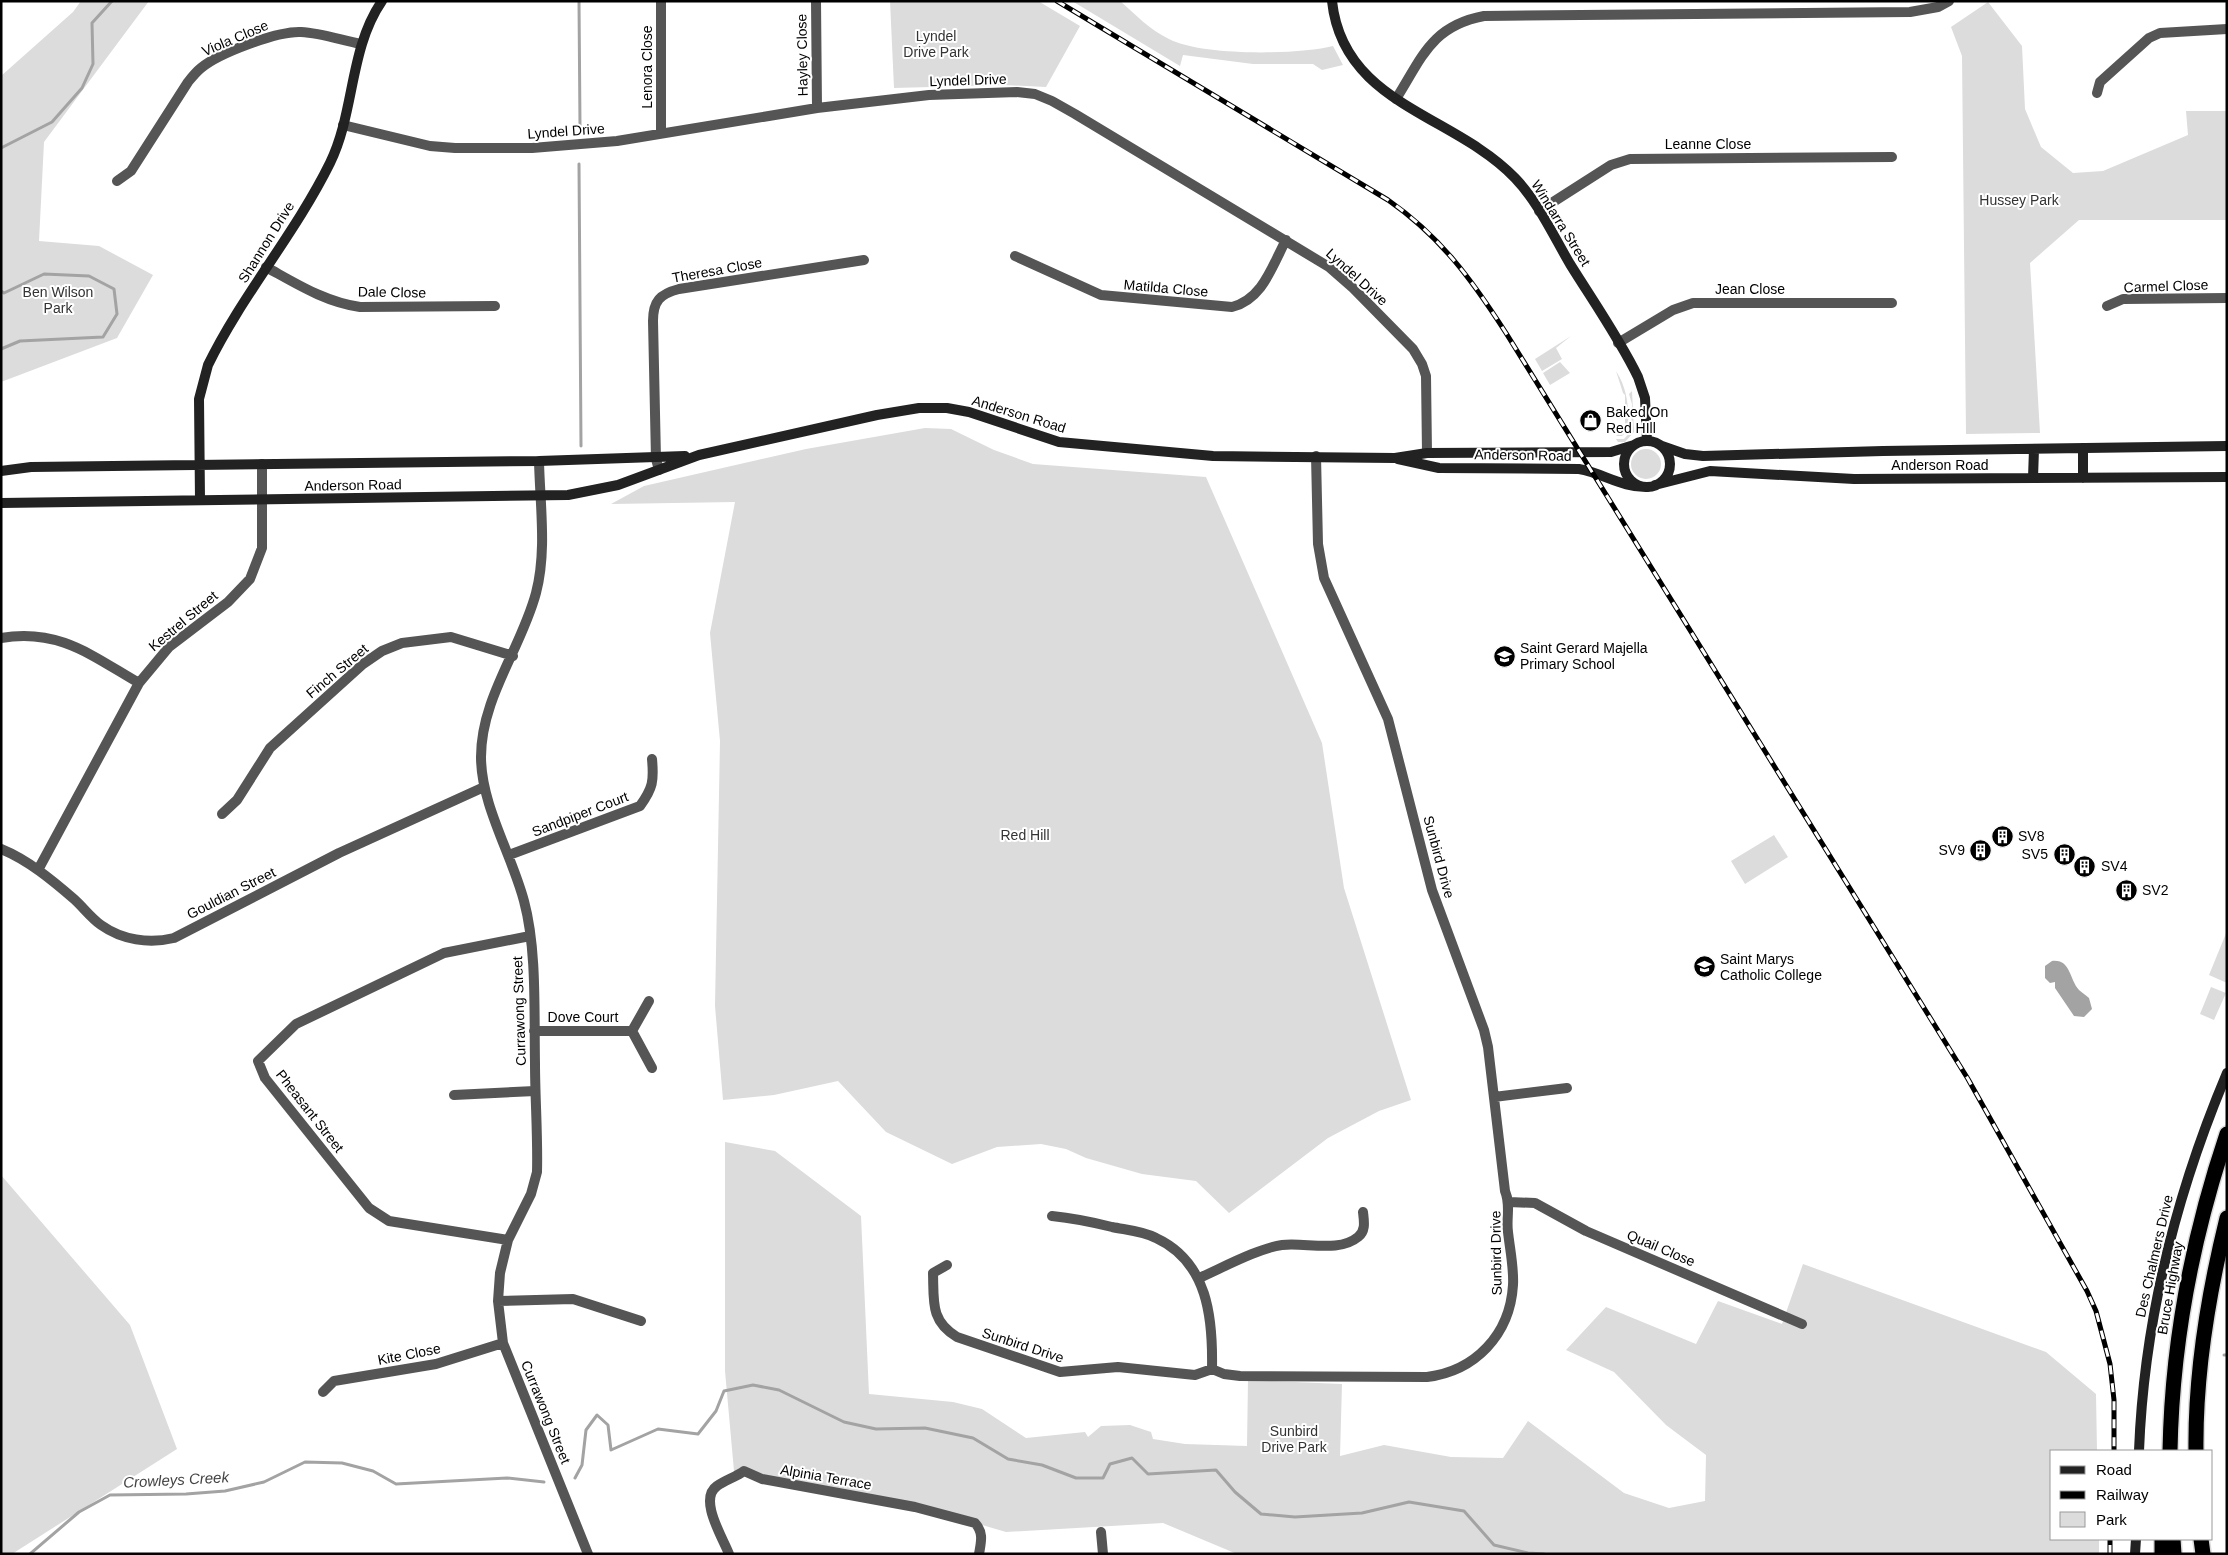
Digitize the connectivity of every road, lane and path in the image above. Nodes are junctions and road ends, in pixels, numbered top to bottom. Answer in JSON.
{"nodes":[{"id":1,"x":382,"y":1,"type":"edge"},
{"id":2,"x":661,"y":1,"type":"edge"},
{"id":3,"x":816,"y":1,"type":"edge"},
{"id":4,"x":1332,"y":1,"type":"edge"},
{"id":5,"x":1949,"y":1,"type":"edge"},
{"id":6,"x":2227,"y":30,"type":"edge"},
{"id":7,"x":361,"y":44,"type":"junction"},
{"id":8,"x":2097,"y":93,"type":"dead end"},
{"id":9,"x":1396,"y":99,"type":"junction"},
{"id":10,"x":817,"y":108,"type":"junction"},
{"id":11,"x":343,"y":125,"type":"junction"},
{"id":12,"x":661,"y":134,"type":"junction"},
{"id":13,"x":1892,"y":157,"type":"dead end"},
{"id":14,"x":117,"y":180,"type":"dead end"},
{"id":15,"x":1539,"y":211,"type":"junction"},
{"id":16,"x":1286,"y":240,"type":"junction"},
{"id":17,"x":1015,"y":256,"type":"dead end"},
{"id":18,"x":864,"y":260,"type":"dead end"},
{"id":19,"x":266,"y":267,"type":"junction"},
{"id":20,"x":2227,"y":298,"type":"edge"},
{"id":21,"x":1892,"y":303,"type":"dead end"},
{"id":22,"x":496,"y":306,"type":"dead end"},
{"id":23,"x":2106,"y":306,"type":"dead end"},
{"id":24,"x":1618,"y":343,"type":"junction"},
{"id":25,"x":1646,"y":441,"type":"junction"},
{"id":26,"x":1634,"y":446,"type":"junction"},
{"id":27,"x":1662,"y":446,"type":"junction"},
{"id":28,"x":2227,"y":446,"type":"edge"},
{"id":29,"x":2083,"y":448,"type":"junction"},
{"id":30,"x":2034,"y":449,"type":"junction"},
{"id":31,"x":1426,"y":453,"type":"junction"},
{"id":32,"x":699,"y":455,"type":"junction"},
{"id":33,"x":1316,"y":456,"type":"junction"},
{"id":34,"x":656,"y":458,"type":"junction"},
{"id":35,"x":1395,"y":458,"type":"junction"},
{"id":36,"x":540,"y":461,"type":"junction"},
{"id":37,"x":199,"y":464,"type":"junction"},
{"id":38,"x":262,"y":464,"type":"junction"},
{"id":39,"x":1427,"y":466,"type":"junction"},
{"id":40,"x":659,"y":470,"type":"junction"},
{"id":41,"x":1,"y":471,"type":"edge"},
{"id":42,"x":2227,"y":477,"type":"edge"},
{"id":43,"x":2033,"y":478,"type":"junction"},
{"id":44,"x":2083,"y":478,"type":"junction"},
{"id":45,"x":1651,"y":486,"type":"junction"},
{"id":46,"x":540,"y":496,"type":"junction"},
{"id":47,"x":1,"y":497,"type":"edge"},
{"id":48,"x":200,"y":500,"type":"junction"},
{"id":49,"x":262,"y":500,"type":"junction"},
{"id":50,"x":72,"y":502,"type":"junction"},
{"id":51,"x":1,"y":504,"type":"edge"},
{"id":52,"x":1,"y":638,"type":"edge"},
{"id":53,"x":513,"y":656,"type":"junction"},
{"id":54,"x":139,"y":683,"type":"junction"},
{"id":55,"x":652,"y":759,"type":"dead end"},
{"id":56,"x":484,"y":787,"type":"junction"},
{"id":57,"x":222,"y":814,"type":"dead end"},
{"id":58,"x":1,"y":849,"type":"edge"},
{"id":59,"x":509,"y":855,"type":"junction"},
{"id":60,"x":38,"y":870,"type":"junction"},
{"id":61,"x":530,"y":936,"type":"junction"},
{"id":62,"x":649,"y":1001,"type":"dead end"},
{"id":63,"x":534,"y":1030,"type":"junction"},
{"id":64,"x":632,"y":1031,"type":"junction"},
{"id":65,"x":652,"y":1068,"type":"dead end"},
{"id":66,"x":2227,"y":1073,"type":"edge"},
{"id":67,"x":1567,"y":1088,"type":"dead end"},
{"id":68,"x":535,"y":1091,"type":"junction"},
{"id":69,"x":454,"y":1095,"type":"dead end"},
{"id":70,"x":1494,"y":1097,"type":"junction"},
{"id":71,"x":2227,"y":1134,"type":"edge"},
{"id":72,"x":1510,"y":1202,"type":"junction"},
{"id":73,"x":1363,"y":1212,"type":"dead end"},
{"id":74,"x":1052,"y":1216,"type":"dead end"},
{"id":75,"x":2227,"y":1218,"type":"edge"},
{"id":76,"x":508,"y":1240,"type":"junction"},
{"id":77,"x":947,"y":1265,"type":"dead end"},
{"id":78,"x":1199,"y":1278,"type":"junction"},
{"id":79,"x":498,"y":1301,"type":"junction"},
{"id":80,"x":641,"y":1321,"type":"dead end"},
{"id":81,"x":1802,"y":1324,"type":"dead end"},
{"id":82,"x":503,"y":1343,"type":"junction"},
{"id":83,"x":1212,"y":1369,"type":"junction"},
{"id":84,"x":323,"y":1392,"type":"dead end"},
{"id":85,"x":2138,"y":1450,"type":"edge"},
{"id":86,"x":2170,"y":1450,"type":"edge"},
{"id":87,"x":2196,"y":1450,"type":"edge"},
{"id":88,"x":1101,"y":1532,"type":"dead end"},
{"id":89,"x":2136,"y":1540,"type":"edge"},
{"id":90,"x":2162,"y":1540,"type":"edge"},
{"id":91,"x":2173,"y":1540,"type":"edge"},
{"id":92,"x":2201,"y":1540,"type":"edge"},
{"id":93,"x":588,"y":1554,"type":"edge"},
{"id":94,"x":729,"y":1554,"type":"edge"},
{"id":95,"x":979,"y":1554,"type":"edge"},
{"id":96,"x":1103,"y":1554,"type":"edge"},
{"id":97,"x":2135,"y":1554,"type":"edge"},
{"id":98,"x":2162,"y":1554,"type":"edge"},
{"id":99,"x":2174,"y":1554,"type":"edge"},
{"id":100,"x":2203,"y":1554,"type":"edge"}],
"edges":[{"from":1,"to":7,"type":"street","name":"Shannon Drive"},
{"from":2,"to":12,"type":"street","name":"Lenora Close"},
{"from":3,"to":10,"type":"street","name":"Hayley Close"},
{"from":4,"to":9,"type":"street","name":"Windarra Street"},
{"from":5,"to":9,"type":"street"},
{"from":6,"to":8,"type":"street"},
{"from":7,"to":11,"type":"street","name":"Shannon Drive"},
{"from":7,"to":14,"type":"street","name":"Viola Close"},
{"from":9,"to":15,"type":"street","name":"Windarra Street"},
{"from":10,"to":12,"type":"street","name":"Lyndel Drive"},
{"from":10,"to":16,"type":"street","name":"Lyndel Drive"},
{"from":11,"to":12,"type":"street","name":"Lyndel Drive"},
{"from":11,"to":19,"type":"street","name":"Shannon Drive"},
{"from":13,"to":15,"type":"street","name":"Leanne Close"},
{"from":15,"to":24,"type":"street","name":"Windarra Street"},
{"from":16,"to":17,"type":"street","name":"Matilda Close"},
{"from":16,"to":31,"type":"street","name":"Lyndel Drive"},
{"from":18,"to":34,"type":"street","name":"Theresa Close"},
{"from":19,"to":22,"type":"street","name":"Dale Close"},
{"from":19,"to":37,"type":"street","name":"Shannon Drive"},
{"from":20,"to":23,"type":"street","name":"Carmel Close"},
{"from":21,"to":24,"type":"street","name":"Jean Close"},
{"from":24,"to":25,"type":"street","name":"Windarra Street"},
{"from":25,"to":26,"type":"street"},
{"from":25,"to":27,"type":"street"},
{"from":26,"to":31,"type":"street","name":"Anderson Road"},
{"from":26,"to":45,"type":"street"},
{"from":27,"to":30,"type":"street","name":"Anderson Road"},
{"from":27,"to":45,"type":"street"},
{"from":28,"to":29,"type":"street","name":"Anderson Road"},
{"from":29,"to":30,"type":"street","name":"Anderson Road"},
{"from":29,"to":44,"type":"street"},
{"from":30,"to":43,"type":"street"},
{"from":31,"to":35,"type":"street","name":"Anderson Road"},
{"from":31,"to":39,"type":"street"},
{"from":32,"to":33,"type":"street","name":"Anderson Road"},
{"from":32,"to":34,"type":"street","name":"Anderson Road"},
{"from":32,"to":40,"type":"street","name":"Anderson Road"},
{"from":33,"to":35,"type":"street","name":"Anderson Road"},
{"from":33,"to":70,"type":"street","name":"Sunbird Drive"},
{"from":34,"to":36,"type":"street","name":"Anderson Road"},
{"from":34,"to":40,"type":"street","name":"Theresa Close"},
{"from":35,"to":39,"type":"street","name":"Anderson Road"},
{"from":36,"to":38,"type":"street","name":"Anderson Road"},
{"from":36,"to":46,"type":"street","name":"Currawong Street"},
{"from":37,"to":38,"type":"street","name":"Anderson Road"},
{"from":37,"to":41,"type":"street","name":"Anderson Road"},
{"from":37,"to":48,"type":"street","name":"Shannon Drive"},
{"from":38,"to":49,"type":"street","name":"Kestrel Street"},
{"from":39,"to":45,"type":"street","name":"Anderson Road"},
{"from":40,"to":46,"type":"street","name":"Anderson Road"},
{"from":42,"to":44,"type":"street","name":"Anderson Road"},
{"from":43,"to":44,"type":"street","name":"Anderson Road"},
{"from":43,"to":45,"type":"street","name":"Anderson Road"},
{"from":46,"to":49,"type":"street","name":"Anderson Road"},
{"from":46,"to":53,"type":"street","name":"Currawong Street"},
{"from":47,"to":50,"type":"street"},
{"from":48,"to":49,"type":"street","name":"Anderson Road"},
{"from":48,"to":50,"type":"street","name":"Anderson Road"},
{"from":49,"to":54,"type":"street","name":"Kestrel Street"},
{"from":50,"to":51,"type":"street","name":"Anderson Road"},
{"from":52,"to":54,"type":"street"},
{"from":53,"to":56,"type":"street","name":"Currawong Street"},
{"from":53,"to":57,"type":"street","name":"Finch Street"},
{"from":54,"to":60,"type":"street","name":"Kestrel Street"},
{"from":55,"to":59,"type":"street","name":"Sandpiper Court"},
{"from":56,"to":59,"type":"street","name":"Currawong Street"},
{"from":56,"to":60,"type":"street","name":"Gouldian Street"},
{"from":58,"to":60,"type":"street","name":"Gouldian Street"},
{"from":59,"to":61,"type":"street","name":"Currawong Street"},
{"from":61,"to":63,"type":"street","name":"Currawong Street"},
{"from":61,"to":76,"type":"street","name":"Pheasant Street"},
{"from":62,"to":64,"type":"street","name":"Dove Court"},
{"from":63,"to":64,"type":"street","name":"Dove Court"},
{"from":63,"to":68,"type":"street","name":"Currawong Street"},
{"from":64,"to":65,"type":"street","name":"Dove Court"},
{"from":66,"to":85,"type":"street","name":"Des Chalmers Drive"},
{"from":67,"to":70,"type":"street"},
{"from":68,"to":69,"type":"street"},
{"from":68,"to":76,"type":"street","name":"Currawong Street"},
{"from":70,"to":72,"type":"street","name":"Sunbird Drive"},
{"from":71,"to":86,"type":"highway","name":"Bruce Highway"},
{"from":72,"to":81,"type":"street","name":"Quail Close"},
{"from":72,"to":83,"type":"street","name":"Sunbird Drive"},
{"from":73,"to":78,"type":"street"},
{"from":74,"to":78,"type":"street"},
{"from":75,"to":87,"type":"highway"},
{"from":76,"to":79,"type":"street","name":"Currawong Street"},
{"from":77,"to":83,"type":"street","name":"Sunbird Drive"},
{"from":78,"to":83,"type":"street"},
{"from":79,"to":80,"type":"street"},
{"from":79,"to":82,"type":"street","name":"Currawong Street"},
{"from":82,"to":84,"type":"street","name":"Kite Close"},
{"from":82,"to":93,"type":"street","name":"Currawong Street"},
{"from":88,"to":96,"type":"street"},
{"from":89,"to":97,"type":"street"},
{"from":90,"to":98,"type":"highway"},
{"from":91,"to":99,"type":"highway"},
{"from":92,"to":100,"type":"highway"},
{"from":94,"to":95,"type":"street","name":"Alpinia Terrace"}]}
